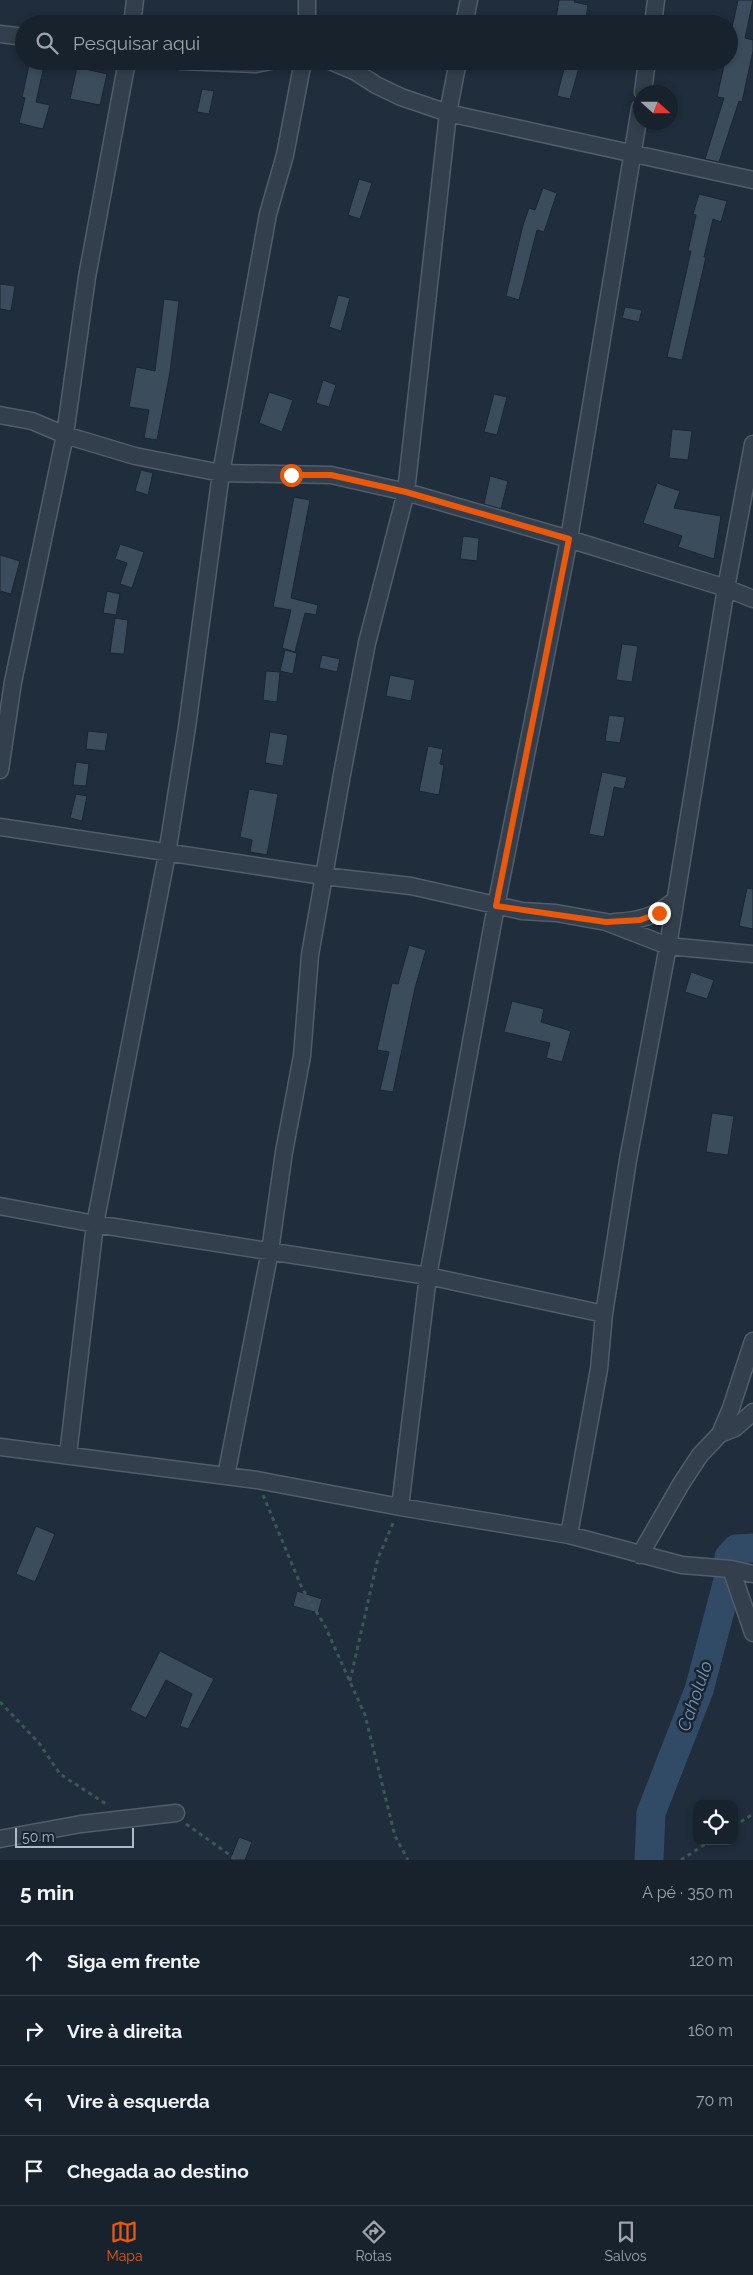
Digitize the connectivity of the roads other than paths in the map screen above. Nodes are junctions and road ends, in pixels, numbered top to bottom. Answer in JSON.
{"nodes":[{"id":1,"x":135,"y":0,"type":"edge"},
{"id":2,"x":307,"y":0,"type":"edge"},
{"id":3,"x":469,"y":0,"type":"edge"},
{"id":4,"x":656,"y":0,"type":"edge"},
{"id":5,"x":133,"y":15,"type":"edge"},
{"id":6,"x":308,"y":15,"type":"edge"},
{"id":7,"x":466,"y":15,"type":"edge"},
{"id":8,"x":654,"y":15,"type":"edge"},
{"id":9,"x":0,"y":34,"type":"edge"},
{"id":10,"x":15,"y":36,"type":"edge"},
{"id":11,"x":125,"y":70,"type":"edge"},
{"id":12,"x":301,"y":70,"type":"edge"},
{"id":13,"x":351,"y":70,"type":"edge"},
{"id":14,"x":456,"y":70,"type":"edge"},
{"id":15,"x":646,"y":70,"type":"edge"},
{"id":16,"x":644,"y":85,"type":"edge"},
{"id":17,"x":448,"y":113,"type":"junction"},
{"id":18,"x":637,"y":130,"type":"edge"},
{"id":19,"x":634,"y":155,"type":"junction"},
{"id":20,"x":753,"y":180,"type":"edge"},
{"id":21,"x":0,"y":415,"type":"edge"},
{"id":22,"x":65,"y":435,"type":"junction"},
{"id":23,"x":753,"y":444,"type":"edge"},
{"id":24,"x":221,"y":474,"type":"junction"},
{"id":25,"x":406,"y":492,"type":"junction"},
{"id":26,"x":569,"y":539,"type":"junction"},
{"id":27,"x":726,"y":588,"type":"junction"},
{"id":28,"x":753,"y":599,"type":"edge"},
{"id":29,"x":0,"y":770,"type":"edge"},
{"id":30,"x":0,"y":827,"type":"edge"},
{"id":31,"x":168,"y":854,"type":"junction"},
{"id":32,"x":323,"y":876,"type":"junction"},
{"id":33,"x":675,"y":900,"type":"junction"},
{"id":34,"x":496,"y":906,"type":"junction"},
{"id":35,"x":606,"y":922,"type":"junction"},
{"id":36,"x":668,"y":946,"type":"junction"},
{"id":37,"x":753,"y":954,"type":"edge"},
{"id":38,"x":0,"y":1206,"type":"edge"},
{"id":39,"x":95,"y":1224,"type":"junction"},
{"id":40,"x":270,"y":1251,"type":"junction"},
{"id":41,"x":428,"y":1276,"type":"junction"},
{"id":42,"x":604,"y":1314,"type":"junction"},
{"id":43,"x":753,"y":1341,"type":"edge"},
{"id":44,"x":753,"y":1412,"type":"edge"},
{"id":45,"x":720,"y":1434,"type":"junction"},
{"id":46,"x":4,"y":1451,"type":"edge"},
{"id":47,"x":68,"y":1455,"type":"junction"},
{"id":48,"x":226,"y":1476,"type":"junction"},
{"id":49,"x":400,"y":1507,"type":"junction"},
{"id":50,"x":569,"y":1535,"type":"junction"},
{"id":51,"x":640,"y":1555,"type":"junction"},
{"id":52,"x":731,"y":1569,"type":"junction"},
{"id":53,"x":753,"y":1574,"type":"edge"},
{"id":54,"x":753,"y":1633,"type":"edge"},
{"id":55,"x":176,"y":1813,"type":"road end"},
{"id":56,"x":0,"y":1839,"type":"edge"}],
"edges":[{"from":1,"to":5,"type":"street"},
{"from":2,"to":6,"type":"street"},
{"from":3,"to":7,"type":"street"},
{"from":4,"to":8,"type":"street"},
{"from":9,"to":10,"type":"street"},
{"from":11,"to":22,"type":"street"},
{"from":12,"to":24,"type":"street"},
{"from":13,"to":17,"type":"street"},
{"from":14,"to":17,"type":"street"},
{"from":15,"to":16,"type":"street"},
{"from":17,"to":19,"type":"street"},
{"from":17,"to":25,"type":"street"},
{"from":18,"to":19,"type":"street"},
{"from":19,"to":20,"type":"street"},
{"from":19,"to":26,"type":"street"},
{"from":21,"to":22,"type":"street"},
{"from":22,"to":24,"type":"street"},
{"from":22,"to":29,"type":"street"},
{"from":23,"to":27,"type":"street"},
{"from":24,"to":25,"type":"street"},
{"from":24,"to":31,"type":"street"},
{"from":25,"to":26,"type":"street"},
{"from":25,"to":32,"type":"street"},
{"from":26,"to":27,"type":"street"},
{"from":26,"to":34,"type":"street"},
{"from":27,"to":28,"type":"street"},
{"from":27,"to":33,"type":"street"},
{"from":30,"to":31,"type":"street"},
{"from":31,"to":32,"type":"street"},
{"from":31,"to":39,"type":"street"},
{"from":32,"to":34,"type":"street"},
{"from":32,"to":40,"type":"street"},
{"from":33,"to":35,"type":"street"},
{"from":33,"to":36,"type":"street"},
{"from":34,"to":35,"type":"street"},
{"from":34,"to":41,"type":"street"},
{"from":35,"to":36,"type":"street"},
{"from":36,"to":37,"type":"street"},
{"from":36,"to":42,"type":"street"},
{"from":38,"to":39,"type":"street"},
{"from":39,"to":40,"type":"street"},
{"from":39,"to":47,"type":"street"},
{"from":40,"to":41,"type":"street"},
{"from":40,"to":48,"type":"street"},
{"from":41,"to":42,"type":"street"},
{"from":41,"to":49,"type":"street"},
{"from":42,"to":50,"type":"street"},
{"from":43,"to":45,"type":"street"},
{"from":44,"to":45,"type":"street"},
{"from":45,"to":51,"type":"street"},
{"from":46,"to":47,"type":"street"},
{"from":47,"to":48,"type":"street"},
{"from":48,"to":49,"type":"street"},
{"from":49,"to":50,"type":"street"},
{"from":50,"to":51,"type":"street"},
{"from":51,"to":52,"type":"street"},
{"from":52,"to":53,"type":"street"},
{"from":52,"to":54,"type":"street"},
{"from":55,"to":56,"type":"street"}]}
